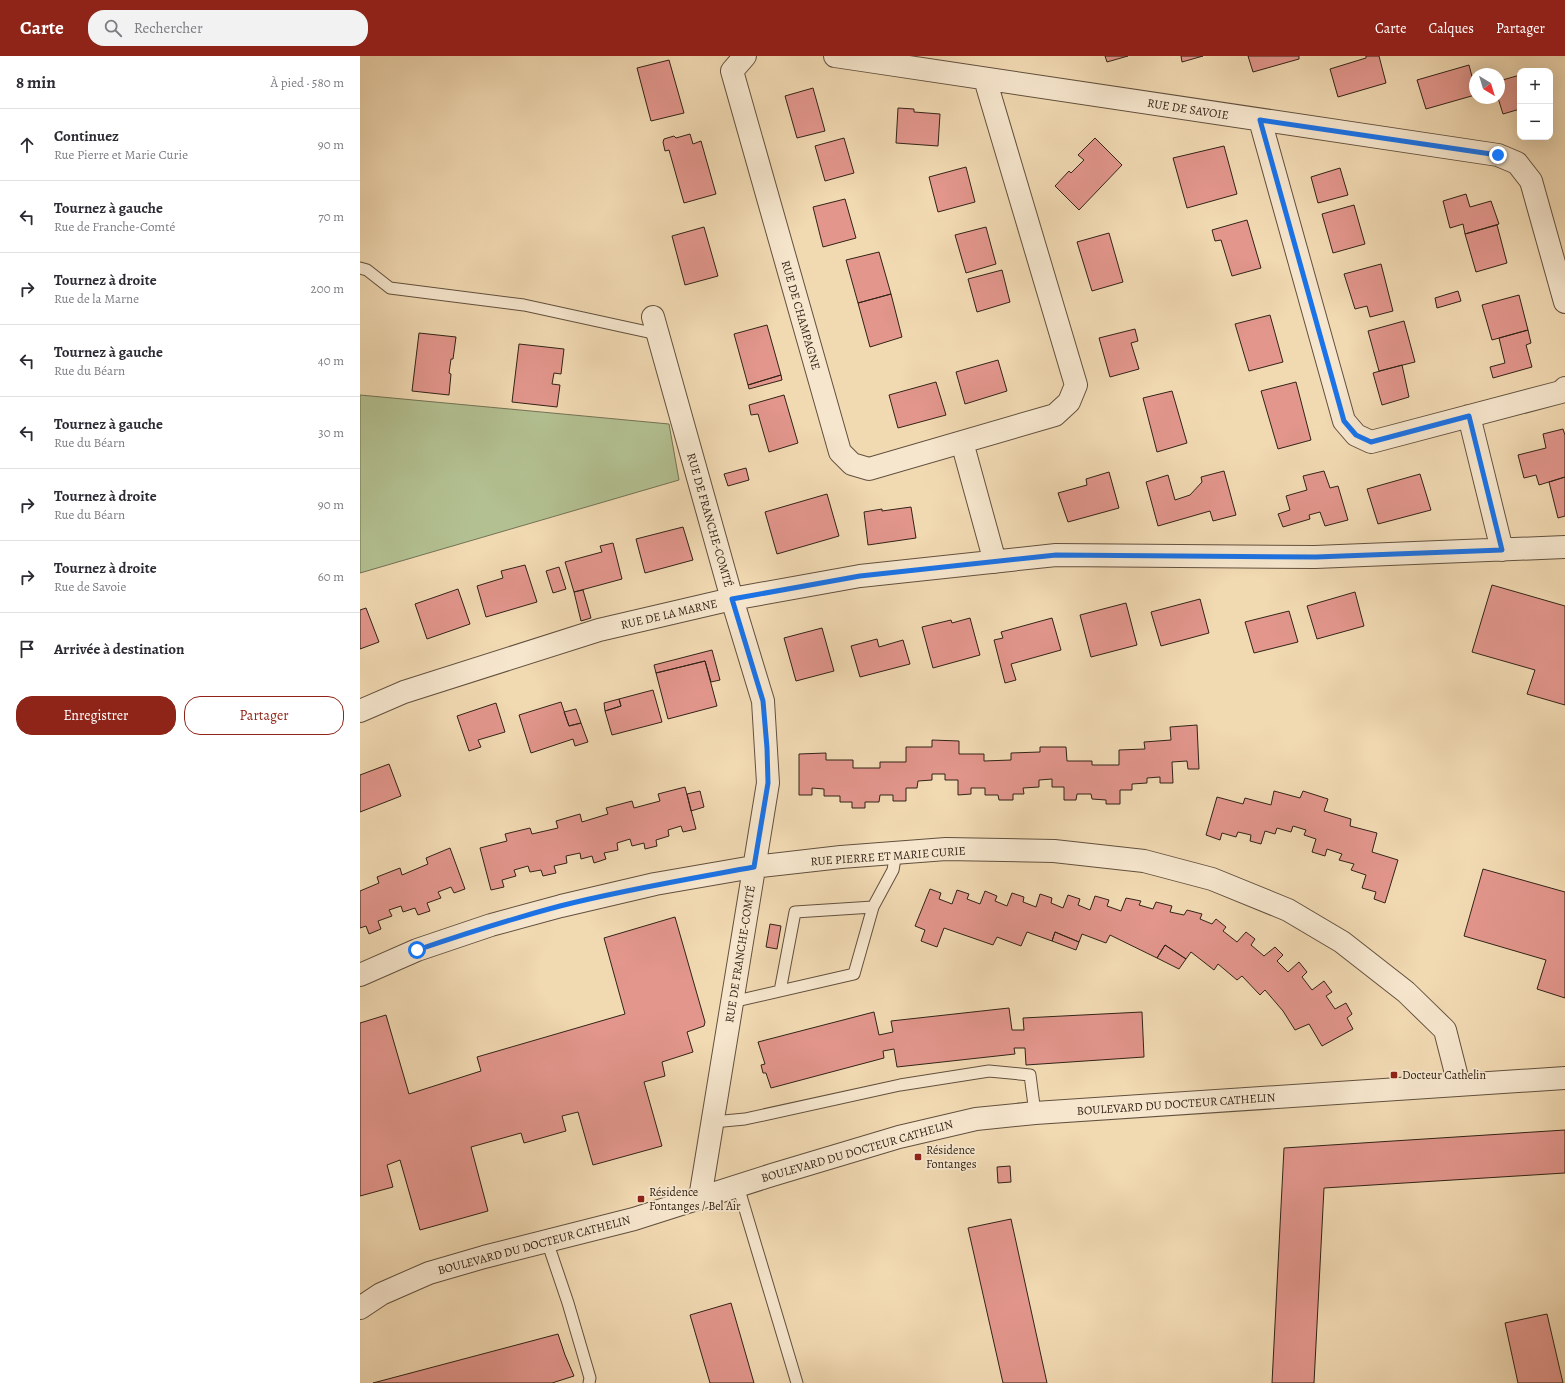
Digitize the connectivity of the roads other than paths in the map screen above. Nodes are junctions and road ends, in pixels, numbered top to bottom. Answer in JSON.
{"nodes":[{"id":1,"x":834,"y":56,"type":"edge"},
{"id":2,"x":740,"y":58,"type":"edge"},
{"id":3,"x":985,"y":79,"type":"junction"},
{"id":4,"x":1260,"y":120,"type":"junction"},
{"id":5,"x":360,"y":268,"type":"edge"},
{"id":6,"x":1565,"y":302,"type":"edge"},
{"id":7,"x":655,"y":326,"type":"joint"},
{"id":8,"x":1565,"y":388,"type":"edge"},
{"id":9,"x":1469,"y":416,"type":"junction"},
{"id":10,"x":962,"y":442,"type":"junction"},
{"id":11,"x":1565,"y":547,"type":"edge"},
{"id":12,"x":1502,"y":550,"type":"junction"},
{"id":13,"x":995,"y":562,"type":"junction"},
{"id":14,"x":732,"y":599,"type":"junction"},
{"id":15,"x":360,"y":712,"type":"edge"},
{"id":16,"x":896,"y":853,"type":"junction"},
{"id":17,"x":754,"y":867,"type":"junction"},
{"id":18,"x":872,"y":907,"type":"junction"},
{"id":19,"x":360,"y":974,"type":"edge"},
{"id":20,"x":780,"y":991,"type":"junction"},
{"id":21,"x":732,"y":1002,"type":"junction"},
{"id":22,"x":1565,"y":1078,"type":"edge"},
{"id":23,"x":1459,"y":1084,"type":"junction"},
{"id":24,"x":1036,"y":1113,"type":"junction"},
{"id":25,"x":713,"y":1122,"type":"junction"},
{"id":26,"x":738,"y":1186,"type":"junction"},
{"id":27,"x":700,"y":1198,"type":"junction"},
{"id":28,"x":547,"y":1242,"type":"junction"},
{"id":29,"x":361,"y":1305,"type":"edge"},
{"id":30,"x":588,"y":1383,"type":"edge"},
{"id":31,"x":797,"y":1383,"type":"edge"}],
"edges":[{"from":1,"to":3,"type":"street","name":"RUE DE SAVOIE"},
{"from":2,"to":10,"type":"street","name":"RUE DE CHAMPAGNE"},
{"from":3,"to":4,"type":"street","name":"RUE DE SAVOIE"},
{"from":3,"to":10,"type":"street","name":"RUE DE CHAMPAGNE"},
{"from":4,"to":6,"type":"street","name":"RUE DE SAVOIE"},
{"from":4,"to":9,"type":"street"},
{"from":5,"to":7,"type":"lane"},
{"from":7,"to":14,"type":"street","name":"RUE DE FRANCHE-COMTÉ"},
{"from":8,"to":9,"type":"street"},
{"from":9,"to":12,"type":"street"},
{"from":10,"to":13,"type":"street"},
{"from":11,"to":12,"type":"street","name":"RUE DE LA MARNE"},
{"from":12,"to":13,"type":"street","name":"RUE DE LA MARNE"},
{"from":13,"to":14,"type":"street","name":"RUE DE LA MARNE"},
{"from":14,"to":15,"type":"street","name":"RUE DE LA MARNE"},
{"from":14,"to":17,"type":"street","name":"RUE DE FRANCHE-COMTÉ"},
{"from":16,"to":17,"type":"street","name":"RUE PIERRE ET MARIE CURIE"},
{"from":16,"to":18,"type":"lane"},
{"from":16,"to":23,"type":"street","name":"RUE PIERRE ET MARIE CURIE"},
{"from":17,"to":19,"type":"street","name":"RUE PIERRE ET MARIE CURIE"},
{"from":17,"to":21,"type":"street","name":"RUE DE FRANCHE-COMTÉ"},
{"from":18,"to":20,"type":"lane"},
{"from":18,"to":20,"type":"lane"},
{"from":20,"to":21,"type":"lane"},
{"from":21,"to":25,"type":"street","name":"RUE DE FRANCHE-COMTÉ"},
{"from":22,"to":23,"type":"street","name":"BOULEVARD DU DOCTEUR CATHELIN"},
{"from":23,"to":24,"type":"street","name":"BOULEVARD DU DOCTEUR CATHELIN"},
{"from":24,"to":25,"type":"lane"},
{"from":24,"to":26,"type":"street","name":"BOULEVARD DU DOCTEUR CATHELIN"},
{"from":25,"to":27,"type":"street","name":"RUE DE FRANCHE-COMTÉ"},
{"from":26,"to":27,"type":"street","name":"BOULEVARD DU DOCTEUR CATHELIN"},
{"from":26,"to":31,"type":"lane"},
{"from":27,"to":28,"type":"street","name":"BOULEVARD DU DOCTEUR CATHELIN"},
{"from":28,"to":29,"type":"street","name":"BOULEVARD DU DOCTEUR CATHELIN"},
{"from":28,"to":30,"type":"lane"}]}
